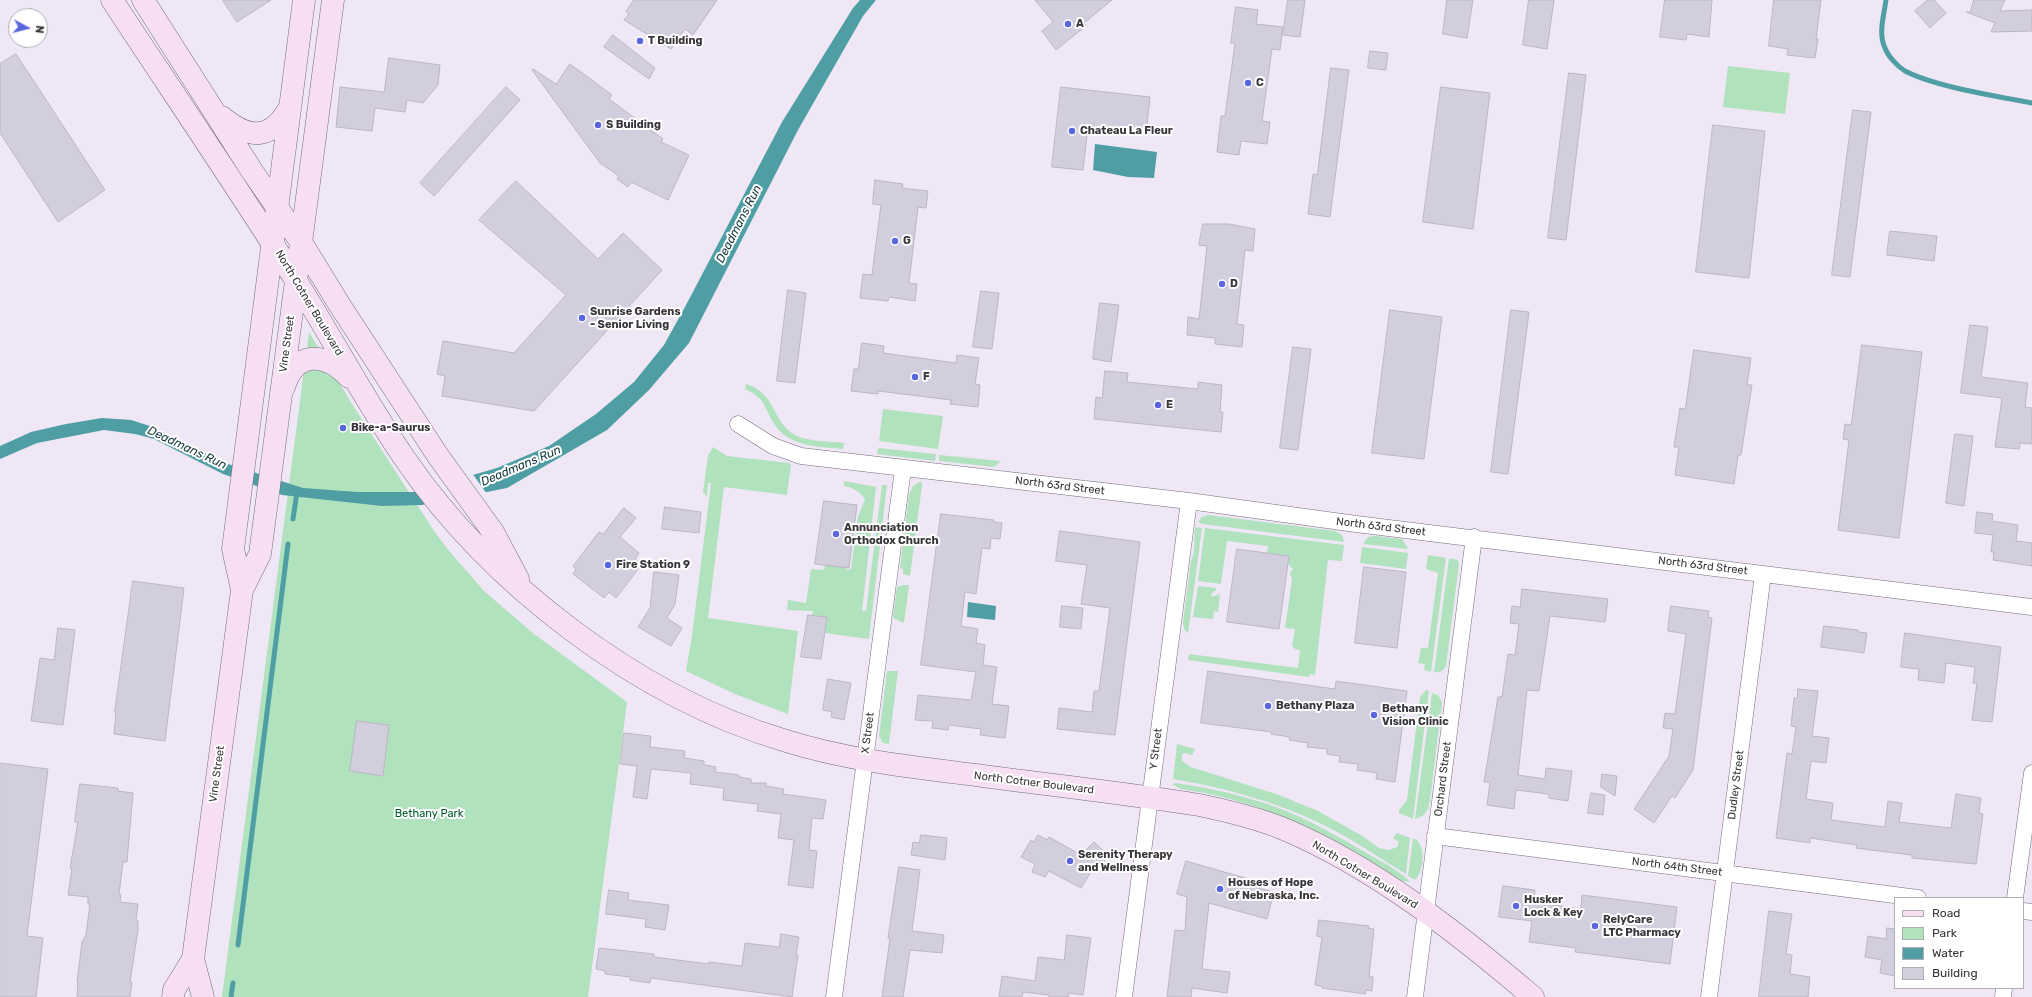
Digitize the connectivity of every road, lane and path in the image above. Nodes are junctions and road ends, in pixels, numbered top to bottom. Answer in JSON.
{"nodes":[{"id":1,"x":112,"y":0,"type":"edge"},
{"id":2,"x":143,"y":0,"type":"edge"},
{"id":3,"x":304,"y":0,"type":"edge"},
{"id":4,"x":333,"y":0,"type":"edge"},
{"id":5,"x":290,"y":107,"type":"junction"},
{"id":6,"x":212,"y":108,"type":"junction"},
{"id":7,"x":277,"y":206,"type":"junction"},
{"id":8,"x":301,"y":242,"type":"junction"},
{"id":9,"x":272,"y":243,"type":"junction"},
{"id":10,"x":296,"y":281,"type":"junction"},
{"id":11,"x":359,"y":387,"type":"junction"},
{"id":12,"x":280,"y":397,"type":"junction"},
{"id":13,"x":738,"y":424,"type":"dead end"},
{"id":14,"x":903,"y":469,"type":"junction"},
{"id":15,"x":1188,"y":501,"type":"junction"},
{"id":16,"x":1474,"y":538,"type":"junction"},
{"id":17,"x":1763,"y":574,"type":"junction"},
{"id":18,"x":242,"y":590,"type":"junction"},
{"id":19,"x":524,"y":590,"type":"junction"},
{"id":20,"x":2032,"y":607,"type":"edge"},
{"id":21,"x":865,"y":760,"type":"junction"},
{"id":22,"x":2032,"y":773,"type":"edge"},
{"id":23,"x":1150,"y":797,"type":"junction"},
{"id":24,"x":1436,"y":836,"type":"junction"},
{"id":25,"x":1725,"y":873,"type":"junction"},
{"id":26,"x":1910,"y":897,"type":"edge"},
{"id":27,"x":2015,"y":897,"type":"edge"},
{"id":28,"x":1426,"y":913,"type":"junction"},
{"id":29,"x":193,"y":959,"type":"junction"},
{"id":30,"x":173,"y":997,"type":"edge"},
{"id":31,"x":203,"y":997,"type":"edge"},
{"id":32,"x":834,"y":997,"type":"edge"},
{"id":33,"x":1124,"y":997,"type":"edge"},
{"id":34,"x":1415,"y":997,"type":"edge"},
{"id":35,"x":1533,"y":997,"type":"edge"},
{"id":36,"x":1709,"y":997,"type":"edge"}],
"edges":[{"from":1,"to":9,"type":"main road","name":"North Cotner Boulevard"},
{"from":2,"to":6,"type":"main road","name":"North Cotner Boulevard"},
{"from":3,"to":5,"type":"main road","name":"Vine Street"},
{"from":4,"to":8,"type":"main road","name":"Vine Street"},
{"from":5,"to":6,"type":"main road"},
{"from":5,"to":7,"type":"main road","name":"Vine Street"},
{"from":6,"to":7,"type":"main road","name":"North Cotner Boulevard"},
{"from":7,"to":8,"type":"main road","name":"North Cotner Boulevard"},
{"from":7,"to":9,"type":"main road","name":"Vine Street"},
{"from":8,"to":10,"type":"main road","name":"Vine Street"},
{"from":8,"to":19,"type":"main road","name":"North Cotner Boulevard"},
{"from":9,"to":10,"type":"main road","name":"North Cotner Boulevard"},
{"from":9,"to":18,"type":"main road","name":"Vine Street"},
{"from":10,"to":11,"type":"main road","name":"North Cotner Boulevard"},
{"from":10,"to":12,"type":"main road","name":"Vine Street"},
{"from":11,"to":12,"type":"main road"},
{"from":11,"to":19,"type":"main road","name":"North Cotner Boulevard"},
{"from":12,"to":18,"type":"main road","name":"Vine Street"},
{"from":13,"to":14,"type":"street","name":"North 63rd Street"},
{"from":14,"to":15,"type":"street","name":"North 63rd Street"},
{"from":14,"to":21,"type":"street","name":"X Street"},
{"from":15,"to":16,"type":"street","name":"North 63rd Street"},
{"from":15,"to":23,"type":"street","name":"Y Street"},
{"from":16,"to":17,"type":"street","name":"North 63rd Street"},
{"from":16,"to":24,"type":"street","name":"Orchard Street"},
{"from":17,"to":20,"type":"street","name":"North 63rd Street"},
{"from":17,"to":25,"type":"street","name":"Dudley Street"},
{"from":18,"to":29,"type":"main road","name":"Vine Street"},
{"from":19,"to":21,"type":"main road","name":"North Cotner Boulevard"},
{"from":21,"to":23,"type":"main road","name":"North Cotner Boulevard"},
{"from":21,"to":32,"type":"street","name":"X Street"},
{"from":22,"to":27,"type":"street"},
{"from":23,"to":28,"type":"main road","name":"North Cotner Boulevard"},
{"from":23,"to":33,"type":"street","name":"Y Street"},
{"from":24,"to":25,"type":"street","name":"North 64th Street"},
{"from":24,"to":28,"type":"street","name":"Orchard Street"},
{"from":25,"to":26,"type":"street","name":"North 64th Street"},
{"from":25,"to":36,"type":"street","name":"Dudley Street"},
{"from":28,"to":34,"type":"street","name":"Orchard Street"},
{"from":28,"to":35,"type":"main road","name":"North Cotner Boulevard"},
{"from":29,"to":30,"type":"main road","name":"Vine Street"},
{"from":29,"to":31,"type":"main road","name":"Vine Street"}]}
